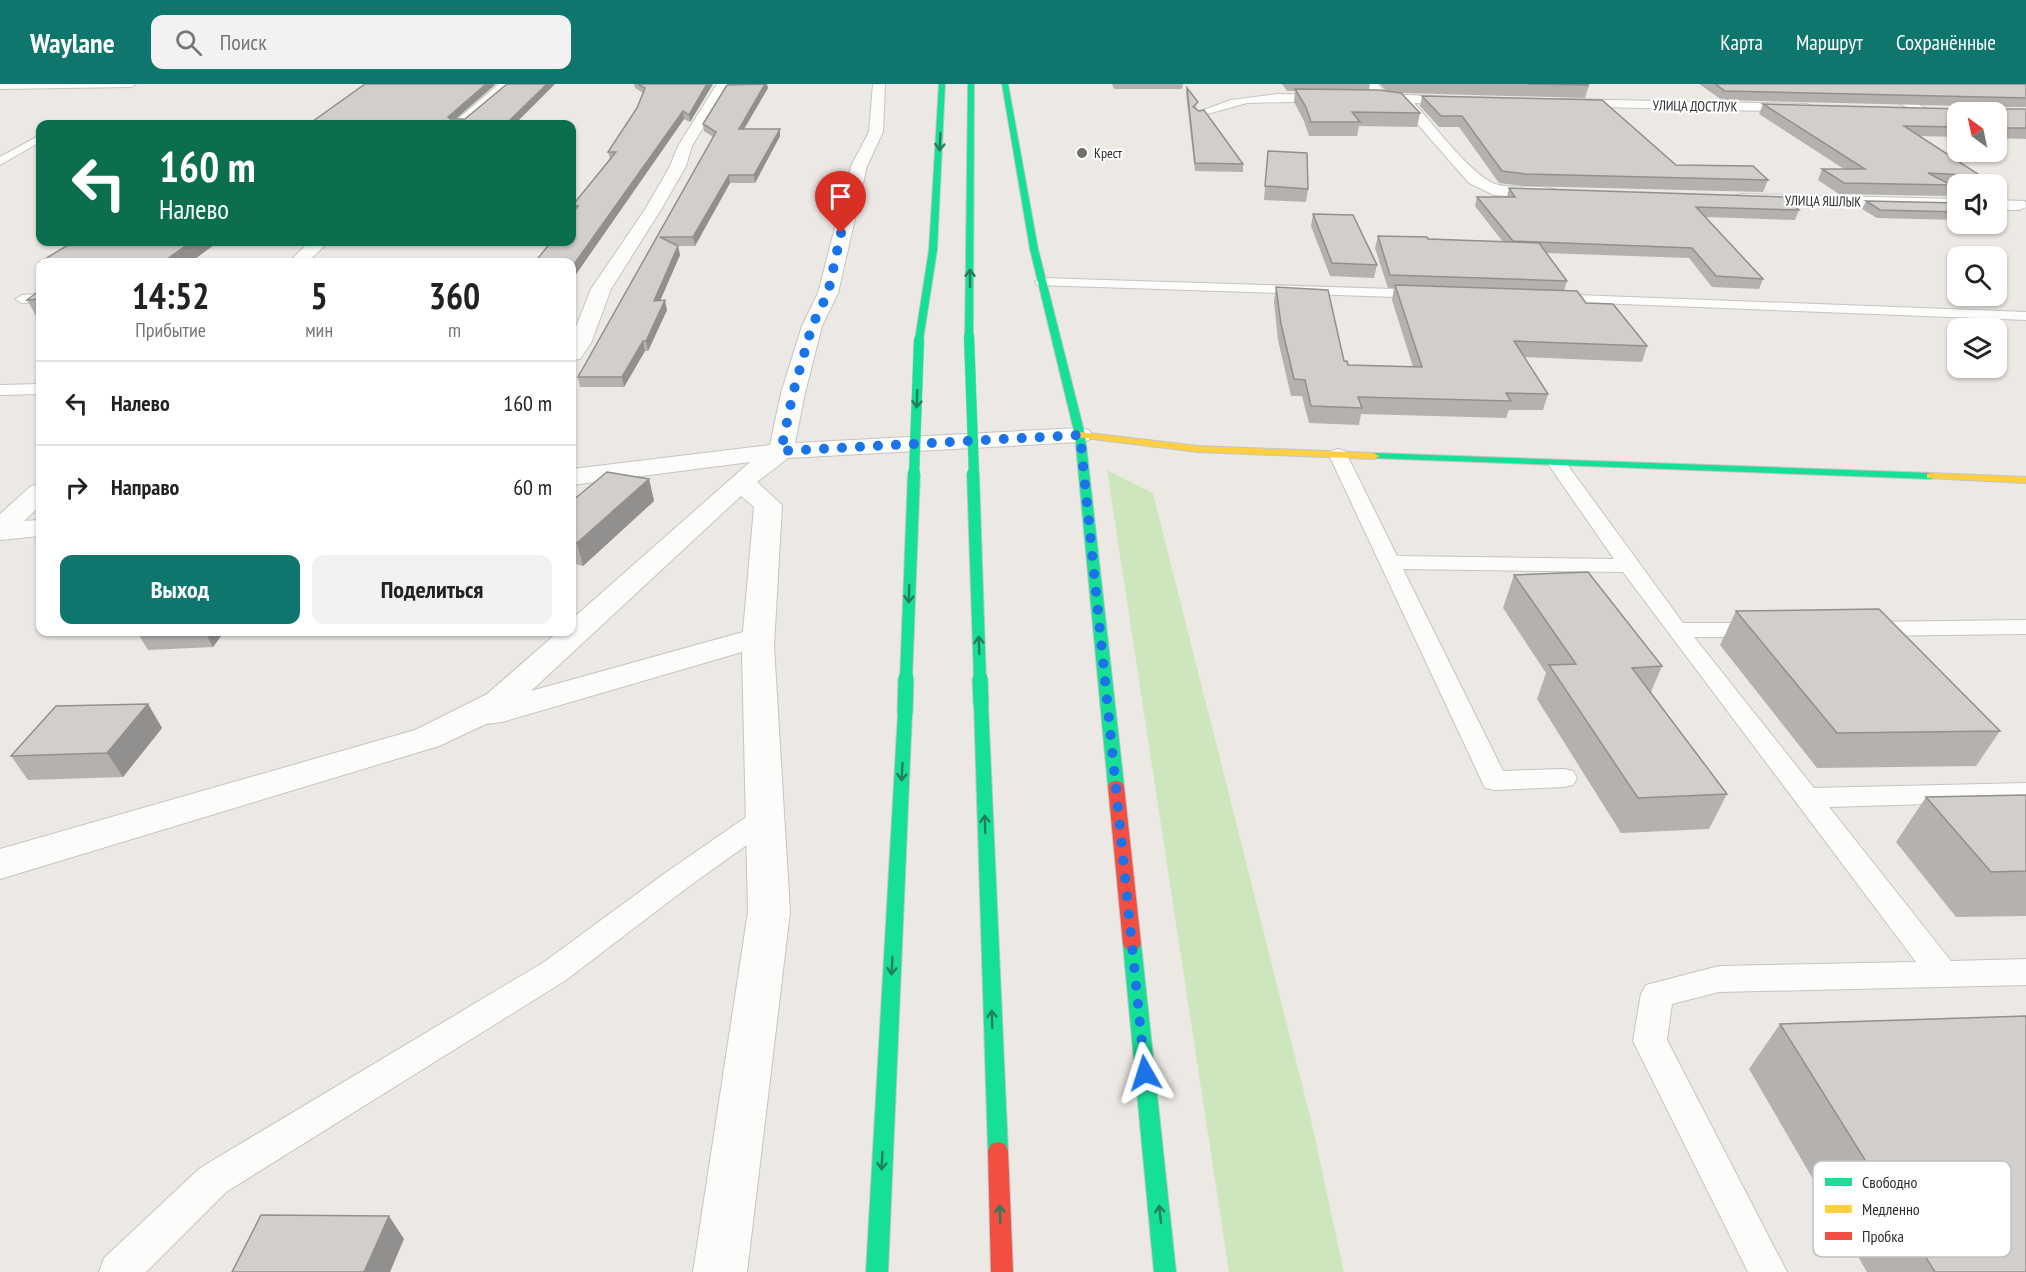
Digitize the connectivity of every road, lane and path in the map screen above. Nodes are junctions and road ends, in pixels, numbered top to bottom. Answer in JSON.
{"nodes":[{"id":1,"x":131,"y":84,"type":"edge"},
{"id":2,"x":507,"y":84,"type":"edge"},
{"id":3,"x":726,"y":84,"type":"edge"},
{"id":4,"x":879,"y":84,"type":"edge"},
{"id":5,"x":942,"y":84,"type":"edge"},
{"id":6,"x":971,"y":84,"type":"edge"},
{"id":7,"x":1005,"y":84,"type":"edge"},
{"id":8,"x":1870,"y":84,"type":"edge"},
{"id":9,"x":0,"y":86,"type":"edge"},
{"id":10,"x":1375,"y":93,"type":"edge"},
{"id":11,"x":1338,"y":98,"type":"edge"},
{"id":12,"x":1404,"y":100,"type":"junction"},
{"id":13,"x":1475,"y":101,"type":"edge"},
{"id":14,"x":1546,"y":103,"type":"edge"},
{"id":15,"x":1816,"y":108,"type":"edge"},
{"id":16,"x":1887,"y":110,"type":"edge"},
{"id":17,"x":1200,"y":113,"type":"edge"},
{"id":18,"x":464,"y":120,"type":"edge"},
{"id":19,"x":36,"y":140,"type":"edge"},
{"id":20,"x":0,"y":162,"type":"edge"},
{"id":21,"x":1570,"y":194,"type":"edge"},
{"id":22,"x":1723,"y":198,"type":"edge"},
{"id":23,"x":1947,"y":204,"type":"edge"},
{"id":24,"x":2007,"y":205,"type":"edge"},
{"id":25,"x":2019,"y":205,"type":"dead end"},
{"id":26,"x":315,"y":246,"type":"edge"},
{"id":27,"x":302,"y":258,"type":"edge"},
{"id":28,"x":1042,"y":282,"type":"junction"},
{"id":29,"x":1442,"y":294,"type":"edge"},
{"id":30,"x":36,"y":298,"type":"edge"},
{"id":31,"x":1535,"y":298,"type":"edge"},
{"id":32,"x":22,"y":299,"type":"dead end"},
{"id":33,"x":2026,"y":316,"type":"edge"},
{"id":34,"x":576,"y":348,"type":"edge"},
{"id":35,"x":36,"y":389,"type":"edge"},
{"id":36,"x":0,"y":390,"type":"edge"},
{"id":37,"x":1080,"y":435,"type":"junction"},
{"id":38,"x":781,"y":451,"type":"junction"},
{"id":39,"x":1338,"y":455,"type":"junction"},
{"id":40,"x":1557,"y":464,"type":"junction"},
{"id":41,"x":576,"y":477,"type":"edge"},
{"id":42,"x":2026,"y":480,"type":"edge"},
{"id":43,"x":741,"y":482,"type":"junction"},
{"id":44,"x":36,"y":496,"type":"edge"},
{"id":45,"x":36,"y":528,"type":"edge"},
{"id":46,"x":0,"y":530,"type":"edge"},
{"id":47,"x":1389,"y":562,"type":"junction"},
{"id":48,"x":1630,"y":566,"type":"junction"},
{"id":49,"x":2026,"y":627,"type":"edge"},
{"id":50,"x":1782,"y":629,"type":"edge"},
{"id":51,"x":1840,"y":629,"type":"edge"},
{"id":52,"x":1677,"y":630,"type":"junction"},
{"id":53,"x":576,"y":632,"type":"edge"},
{"id":54,"x":572,"y":636,"type":"edge"},
{"id":55,"x":759,"y":637,"type":"junction"},
{"id":56,"x":465,"y":721,"type":"junction"},
{"id":57,"x":1564,"y":778,"type":"dead end"},
{"id":58,"x":2026,"y":792,"type":"edge"},
{"id":59,"x":1807,"y":798,"type":"junction"},
{"id":60,"x":765,"y":818,"type":"junction"},
{"id":61,"x":0,"y":864,"type":"edge"},
{"id":62,"x":2026,"y":972,"type":"edge"},
{"id":63,"x":1943,"y":974,"type":"junction"},
{"id":64,"x":118,"y":1272,"type":"edge"},
{"id":65,"x":720,"y":1272,"type":"edge"},
{"id":66,"x":877,"y":1272,"type":"edge"},
{"id":67,"x":1002,"y":1272,"type":"edge"},
{"id":68,"x":1166,"y":1272,"type":"edge"},
{"id":69,"x":1768,"y":1272,"type":"edge"}],
"edges":[{"from":1,"to":9,"type":"lane"},
{"from":2,"to":18,"type":"street"},
{"from":3,"to":34,"type":"street"},
{"from":4,"to":38,"type":"street"},
{"from":5,"to":66,"type":"main road","one_way":true,"bridge":true},
{"from":67,"to":6,"type":"main road","one_way":true,"bridge":true},
{"from":7,"to":28,"type":"main road"},
{"from":8,"to":16,"type":"street"},
{"from":10,"to":12,"type":"street"},
{"from":11,"to":17,"type":"lane"},
{"from":12,"to":13,"type":"street"},
{"from":12,"to":21,"type":"street"},
{"from":14,"to":15,"type":"street","name":"УЛИЦА ДОСТЛУК"},
{"from":19,"to":20,"type":"lane"},
{"from":22,"to":23,"type":"street","name":"УЛИЦА ЯШЛЫК"},
{"from":24,"to":25,"type":"street"},
{"from":26,"to":27,"type":"street"},
{"from":28,"to":29,"type":"lane"},
{"from":28,"to":37,"type":"main road"},
{"from":30,"to":32,"type":"lane"},
{"from":31,"to":33,"type":"lane"},
{"from":35,"to":36,"type":"lane"},
{"from":37,"to":38,"type":"street"},
{"from":37,"to":39,"type":"main road"},
{"from":68,"to":37,"type":"main road","one_way":true},
{"from":38,"to":41,"type":"street"},
{"from":38,"to":43,"type":"street"},
{"from":39,"to":40,"type":"main road"},
{"from":39,"to":47,"type":"lane"},
{"from":40,"to":42,"type":"main road"},
{"from":40,"to":48,"type":"lane"},
{"from":43,"to":53,"type":"street"},
{"from":43,"to":55,"type":"street"},
{"from":44,"to":46,"type":"street"},
{"from":45,"to":46,"type":"street"},
{"from":47,"to":48,"type":"lane"},
{"from":47,"to":57,"type":"lane"},
{"from":48,"to":52,"type":"lane"},
{"from":49,"to":51,"type":"lane"},
{"from":50,"to":52,"type":"lane"},
{"from":52,"to":59,"type":"lane"},
{"from":54,"to":56,"type":"street"},
{"from":55,"to":56,"type":"street"},
{"from":55,"to":60,"type":"street"},
{"from":56,"to":61,"type":"street"},
{"from":58,"to":59,"type":"lane"},
{"from":59,"to":63,"type":"lane"},
{"from":60,"to":64,"type":"lane"},
{"from":60,"to":65,"type":"street"},
{"from":62,"to":63,"type":"lane"},
{"from":63,"to":69,"type":"lane"}]}
